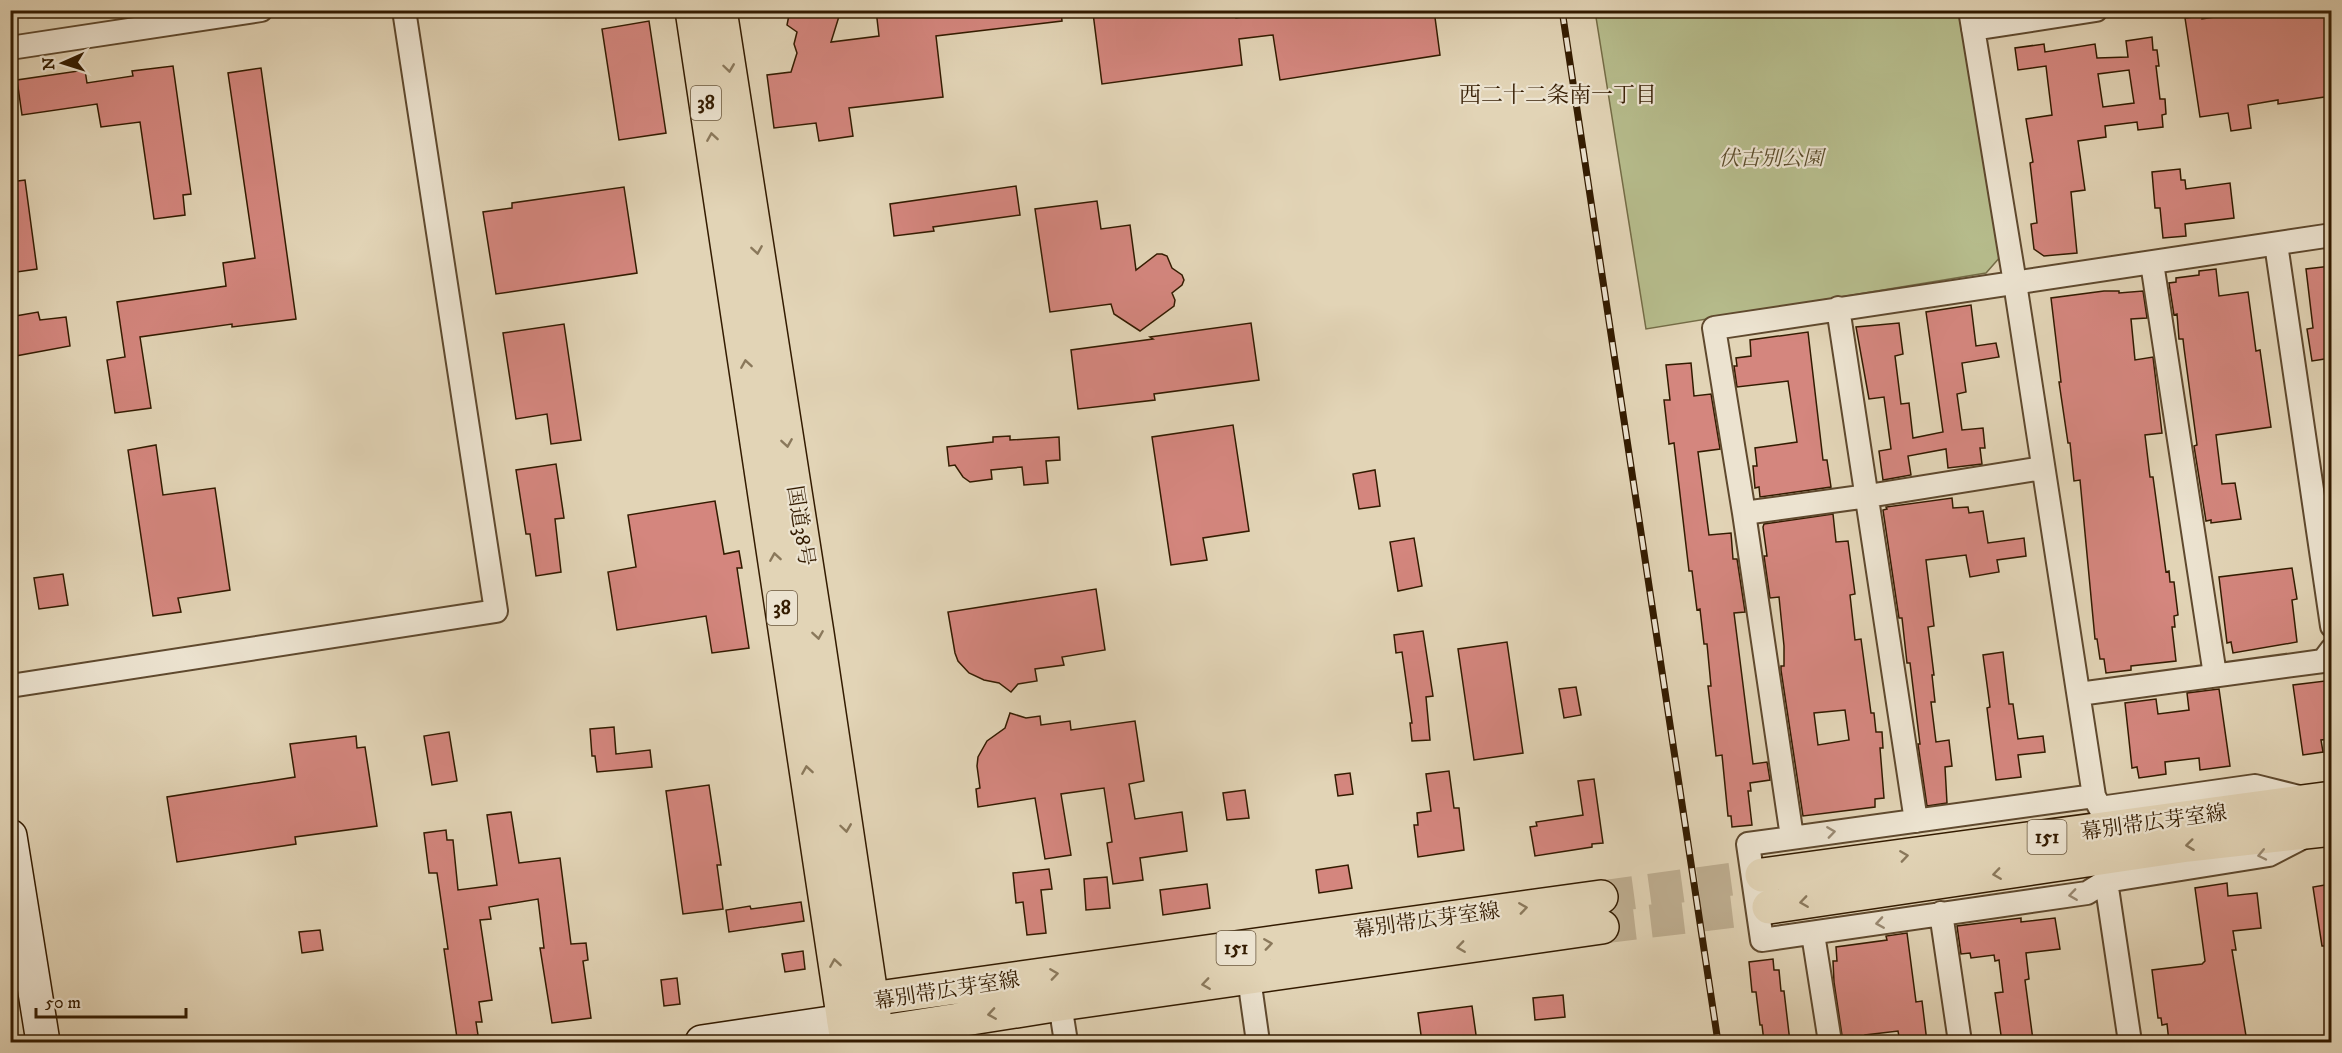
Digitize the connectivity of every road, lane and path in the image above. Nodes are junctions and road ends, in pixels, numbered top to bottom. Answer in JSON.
{"nodes":[{"id":1,"x":261,"y":10,"type":"edge"},
{"id":2,"x":404,"y":10,"type":"edge"},
{"id":3,"x":692,"y":10,"type":"edge"},
{"id":4,"x":720,"y":10,"type":"edge"},
{"id":5,"x":2096,"y":10,"type":"edge"},
{"id":6,"x":1972,"y":20,"type":"edge"},
{"id":7,"x":10,"y":48,"type":"edge"},
{"id":8,"x":2331,"y":235,"type":"edge"},
{"id":9,"x":2276,"y":244,"type":"junction"},
{"id":10,"x":2152,"y":263,"type":"junction"},
{"id":11,"x":2015,"y":283,"type":"junction"},
{"id":12,"x":1838,"y":308,"type":"junction"},
{"id":13,"x":2043,"y":468,"type":"junction"},
{"id":14,"x":1868,"y":496,"type":"junction"},
{"id":15,"x":1744,"y":513,"type":"junction"},
{"id":16,"x":2325,"y":532,"type":"edge"},
{"id":17,"x":2331,"y":626,"type":"edge"},
{"id":18,"x":2331,"y":649,"type":"edge"},
{"id":19,"x":2215,"y":675,"type":"junction"},
{"id":20,"x":10,"y":686,"type":"edge"},
{"id":21,"x":2079,"y":694,"type":"junction"},
{"id":22,"x":2094,"y":796,"type":"junction"},
{"id":23,"x":2323,"y":815,"type":"edge"},
{"id":24,"x":1916,"y":821,"type":"junction"},
{"id":25,"x":10,"y":836,"type":"edge"},
{"id":26,"x":1792,"y":837,"type":"junction"},
{"id":27,"x":1762,"y":875,"type":"tunnel mouth"},
{"id":28,"x":2106,"y":881,"type":"junction"},
{"id":29,"x":1769,"y":907,"type":"tunnel mouth"},
{"id":30,"x":1941,"y":913,"type":"junction"},
{"id":31,"x":1813,"y":934,"type":"junction"},
{"id":32,"x":1249,"y":978,"type":"junction"},
{"id":33,"x":871,"y":999,"type":"junction"},
{"id":34,"x":1060,"y":1004,"type":"junction"},
{"id":35,"x":862,"y":1035,"type":"edge"},
{"id":36,"x":43,"y":1042,"type":"edge"},
{"id":37,"x":702,"y":1042,"type":"edge"},
{"id":38,"x":1066,"y":1042,"type":"edge"},
{"id":39,"x":1258,"y":1042,"type":"edge"},
{"id":40,"x":1830,"y":1042,"type":"edge"},
{"id":41,"x":1960,"y":1042,"type":"edge"},
{"id":42,"x":2130,"y":1042,"type":"edge"}],
"edges":[{"from":1,"to":7,"type":"street"},
{"from":2,"to":20,"type":"street"},
{"from":35,"to":3,"type":"main road","name":"国道38号","number":"38","one_way":true},
{"from":4,"to":33,"type":"main road","name":"国道38号","number":"38","one_way":true},
{"from":5,"to":6,"type":"street"},
{"from":6,"to":11,"type":"street"},
{"from":8,"to":9,"type":"street"},
{"from":9,"to":10,"type":"street"},
{"from":9,"to":16,"type":"street"},
{"from":10,"to":11,"type":"street"},
{"from":10,"to":19,"type":"street"},
{"from":11,"to":12,"type":"street"},
{"from":11,"to":13,"type":"street"},
{"from":12,"to":14,"type":"street"},
{"from":12,"to":15,"type":"street"},
{"from":13,"to":14,"type":"street"},
{"from":13,"to":21,"type":"street"},
{"from":14,"to":15,"type":"street"},
{"from":14,"to":24,"type":"street"},
{"from":15,"to":26,"type":"street"},
{"from":16,"to":17,"type":"street"},
{"from":18,"to":19,"type":"street"},
{"from":19,"to":21,"type":"street"},
{"from":21,"to":22,"type":"street"},
{"from":22,"to":23,"type":"street"},
{"from":22,"to":24,"type":"street"},
{"from":27,"to":23,"type":"main road","name":"幕別帯広芽室線","number":"151","one_way":true},
{"from":23,"to":28,"type":"street","one_way":true},
{"from":23,"to":29,"type":"main road","name":"幕別帯広芽室線","number":"151","one_way":true},
{"from":26,"to":24,"type":"street","one_way":true},
{"from":25,"to":36,"type":"street"},
{"from":26,"to":31,"type":"street"},
{"from":28,"to":30,"type":"street","one_way":true},
{"from":28,"to":42,"type":"street"},
{"from":30,"to":31,"type":"street","one_way":true},
{"from":30,"to":41,"type":"street"},
{"from":31,"to":40,"type":"street"},
{"from":33,"to":32,"type":"main road","name":"幕別帯広芽室線","number":"151","one_way":true},
{"from":32,"to":34,"type":"main road","name":"幕別帯広芽室線","number":"151","one_way":true},
{"from":32,"to":39,"type":"street"},
{"from":33,"to":35,"type":"main road","name":"幕別帯広芽室線"},
{"from":34,"to":35,"type":"main road","name":"幕別帯広芽室線","number":"151","one_way":true},
{"from":34,"to":38,"type":"street"},
{"from":35,"to":37,"type":"street"}]}
